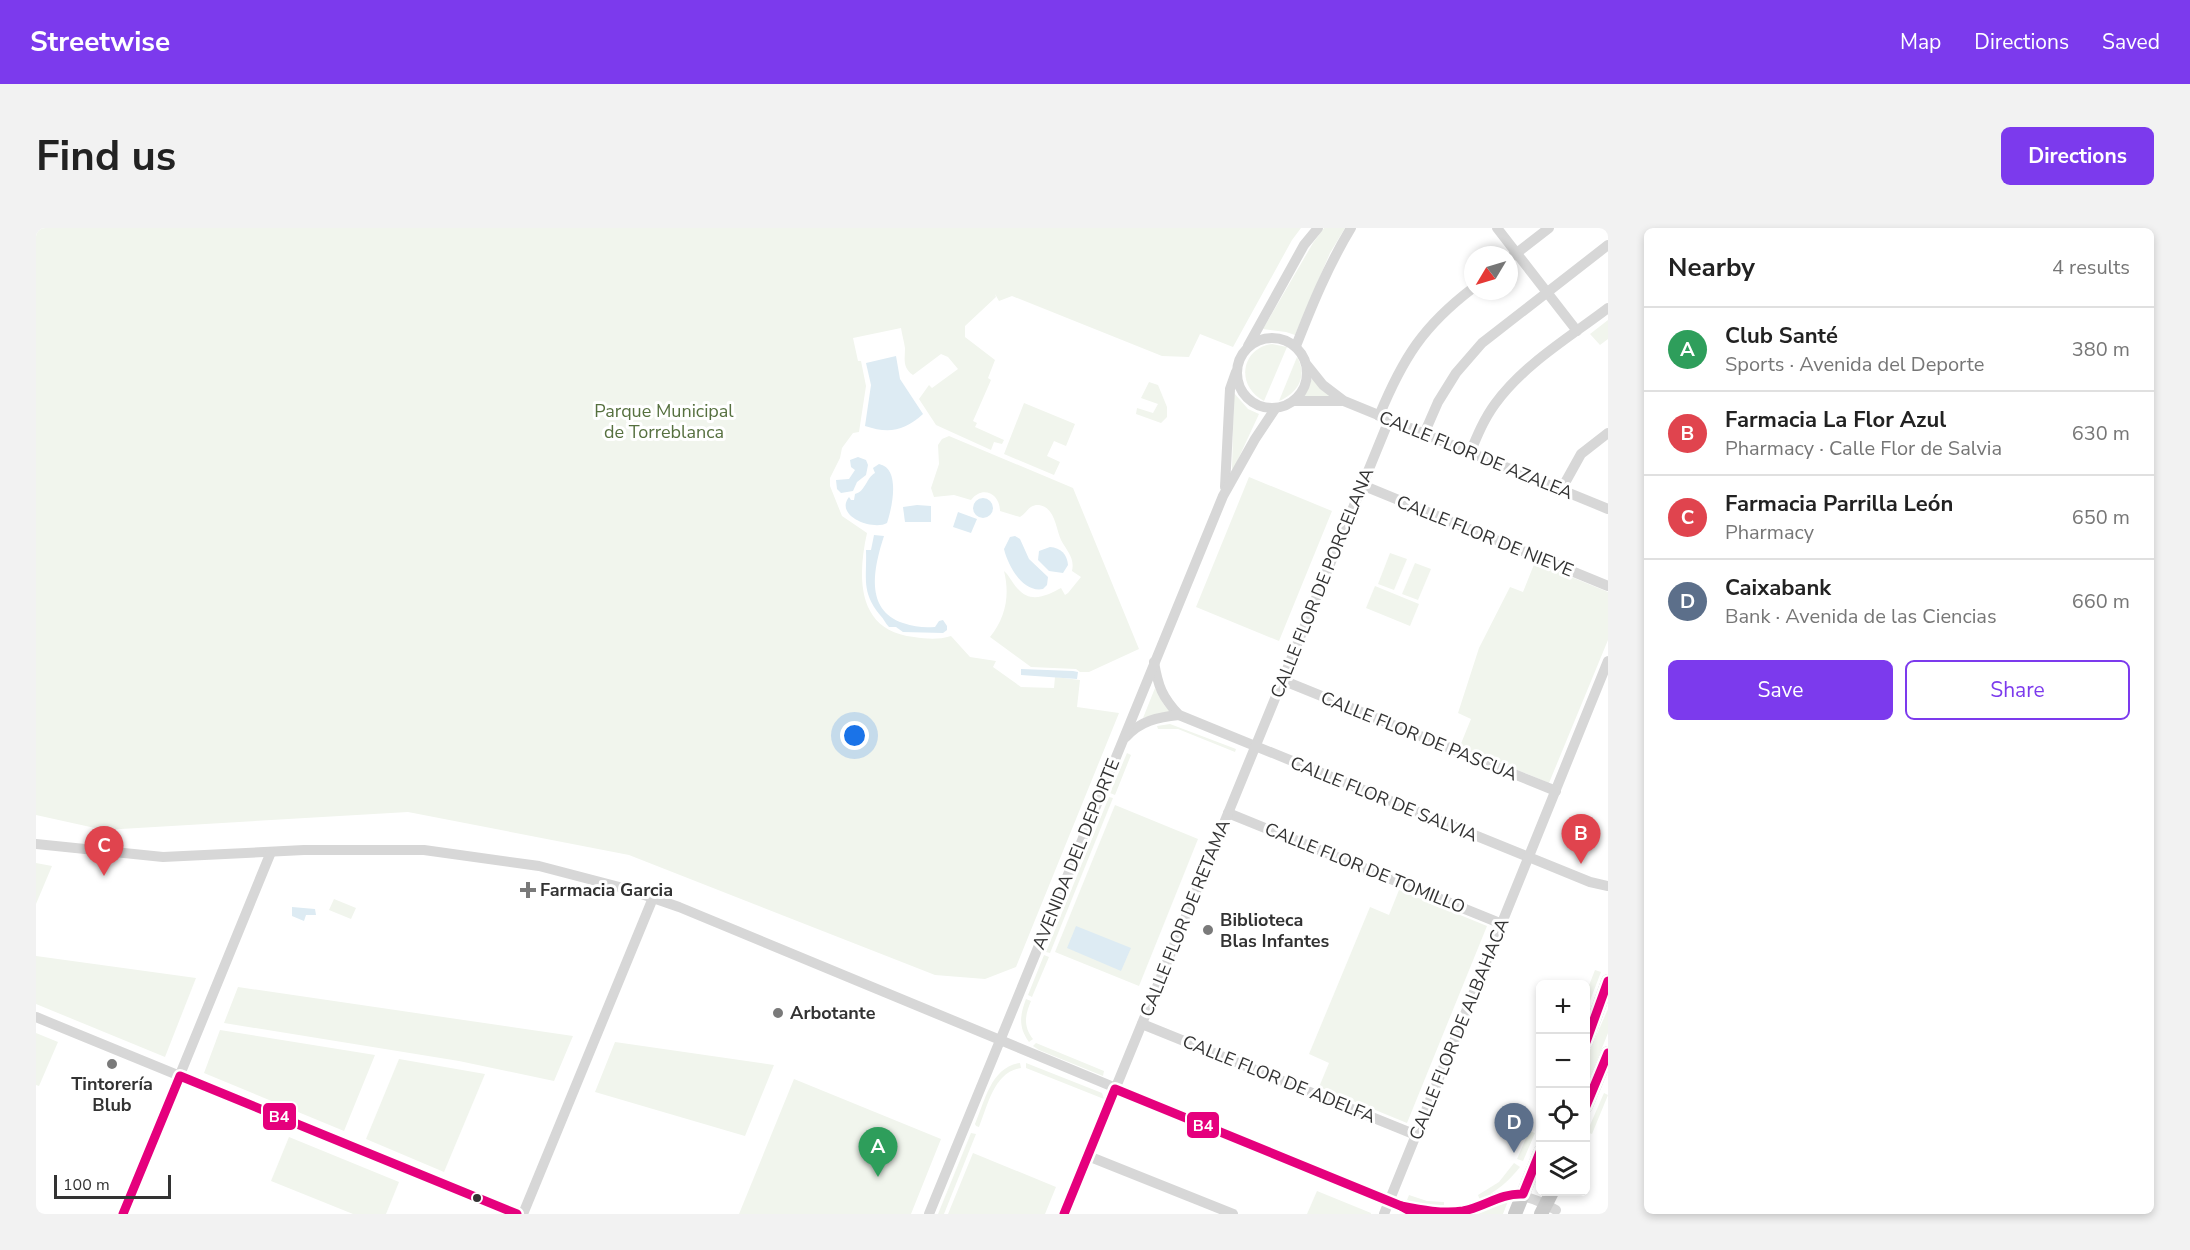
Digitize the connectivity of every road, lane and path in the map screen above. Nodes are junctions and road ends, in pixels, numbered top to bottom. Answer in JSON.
{"nodes":[{"id":1,"x":1318,"y":228,"type":"edge"},
{"id":2,"x":1350,"y":228,"type":"edge"},
{"id":3,"x":1497,"y":228,"type":"edge"},
{"id":4,"x":1549,"y":228,"type":"edge"},
{"id":5,"x":1608,"y":245,"type":"edge"},
{"id":6,"x":1507,"y":246,"type":"edge"},
{"id":7,"x":1518,"y":252,"type":"edge"},
{"id":8,"x":1518,"y":261,"type":"edge"},
{"id":9,"x":1547,"y":292,"type":"junction"},
{"id":10,"x":1464,"y":295,"type":"edge"},
{"id":11,"x":1608,"y":308,"type":"edge"},
{"id":12,"x":1577,"y":331,"type":"junction"},
{"id":13,"x":1296,"y":346,"type":"junction"},
{"id":14,"x":1246,"y":349,"type":"junction"},
{"id":15,"x":1307,"y":365,"type":"junction"},
{"id":16,"x":1237,"y":369,"type":"junction"},
{"id":17,"x":1295,"y":401,"type":"junction"},
{"id":18,"x":1344,"y":401,"type":"junction"},
{"id":19,"x":1275,"y":409,"type":"junction"},
{"id":20,"x":1384,"y":418,"type":"junction"},
{"id":21,"x":1608,"y":433,"type":"edge"},
{"id":22,"x":1424,"y":434,"type":"junction"},
{"id":23,"x":1470,"y":453,"type":"junction"},
{"id":24,"x":1362,"y":485,"type":"junction"},
{"id":25,"x":1561,"y":490,"type":"junction"},
{"id":26,"x":1224,"y":494,"type":"junction"},
{"id":27,"x":1608,"y":509,"type":"edge"},
{"id":28,"x":1608,"y":586,"type":"edge"},
{"id":29,"x":1608,"y":661,"type":"edge"},
{"id":30,"x":1154,"y":662,"type":"junction"},
{"id":31,"x":1282,"y":680,"type":"junction"},
{"id":32,"x":1179,"y":715,"type":"junction"},
{"id":33,"x":1121,"y":742,"type":"junction"},
{"id":34,"x":1255,"y":747,"type":"junction"},
{"id":35,"x":1556,"y":791,"type":"junction"},
{"id":36,"x":1228,"y":813,"type":"junction"},
{"id":37,"x":36,"y":844,"type":"edge"},
{"id":38,"x":272,"y":852,"type":"junction"},
{"id":39,"x":1529,"y":857,"type":"junction"},
{"id":40,"x":1590,"y":882,"type":"junction"},
{"id":41,"x":1608,"y":886,"type":"edge"},
{"id":42,"x":1608,"y":894,"type":"edge"},
{"id":43,"x":653,"y":898,"type":"junction"},
{"id":44,"x":1502,"y":924,"type":"junction"},
{"id":45,"x":1608,"y":981,"type":"edge"},
{"id":46,"x":36,"y":1017,"type":"edge"},
{"id":47,"x":1142,"y":1024,"type":"junction"},
{"id":48,"x":1589,"y":1034,"type":"edge"},
{"id":49,"x":1000,"y":1041,"type":"junction"},
{"id":50,"x":1608,"y":1053,"type":"edge"},
{"id":51,"x":180,"y":1076,"type":"junction"},
{"id":52,"x":1115,"y":1089,"type":"junction"},
{"id":53,"x":1590,"y":1096,"type":"edge"},
{"id":54,"x":1416,"y":1135,"type":"junction"},
{"id":55,"x":1088,"y":1155,"type":"junction"},
{"id":56,"x":1536,"y":1162,"type":"edge"},
{"id":57,"x":1518,"y":1193,"type":"junction"},
{"id":58,"x":1389,"y":1201,"type":"junction"},
{"id":59,"x":1484,"y":1204,"type":"junction"},
{"id":60,"x":1552,"y":1204,"type":"edge"},
{"id":61,"x":1401,"y":1206,"type":"junction"},
{"id":62,"x":123,"y":1214,"type":"edge"},
{"id":63,"x":517,"y":1214,"type":"edge"},
{"id":64,"x":523,"y":1214,"type":"edge"},
{"id":65,"x":929,"y":1214,"type":"edge"},
{"id":66,"x":1064,"y":1214,"type":"edge"},
{"id":67,"x":1233,"y":1214,"type":"edge"},
{"id":68,"x":1384,"y":1214,"type":"edge"},
{"id":69,"x":1415,"y":1214,"type":"edge"},
{"id":70,"x":1470,"y":1214,"type":"edge"},
{"id":71,"x":1515,"y":1214,"type":"edge"}],
"edges":[{"from":1,"to":14,"type":"street"},
{"from":2,"to":13,"type":"street"},
{"from":3,"to":6,"type":"street"},
{"from":4,"to":7,"type":"street"},
{"from":5,"to":9,"type":"street"},
{"from":8,"to":9,"type":"street"},
{"from":9,"to":12,"type":"street"},
{"from":9,"to":22,"type":"street"},
{"from":10,"to":20,"type":"street","name":"CALLE FLOR DE PORCELANA"},
{"from":11,"to":12,"type":"street"},
{"from":12,"to":23,"type":"street"},
{"from":13,"to":14,"type":"street"},
{"from":13,"to":15,"type":"street"},
{"from":14,"to":16,"type":"street"},
{"from":15,"to":17,"type":"street"},
{"from":15,"to":18,"type":"street"},
{"from":16,"to":19,"type":"street"},
{"from":16,"to":26,"type":"street","name":"AVENIDA DEL DEPORTE"},
{"from":17,"to":18,"type":"street"},
{"from":17,"to":19,"type":"street"},
{"from":18,"to":20,"type":"street","name":"CALLE FLOR DE AZALEA"},
{"from":19,"to":26,"type":"street","name":"AVENIDA DEL DEPORTE"},
{"from":20,"to":22,"type":"street","name":"CALLE FLOR DE AZALEA"},
{"from":20,"to":24,"type":"street","name":"CALLE FLOR DE PORCELANA"},
{"from":21,"to":25,"type":"street"},
{"from":22,"to":23,"type":"street","name":"CALLE FLOR DE AZALEA"},
{"from":23,"to":25,"type":"street","name":"CALLE FLOR DE AZALEA"},
{"from":24,"to":28,"type":"street","name":"CALLE FLOR DE NIEVE"},
{"from":24,"to":31,"type":"street","name":"CALLE FLOR DE PORCELANA"},
{"from":25,"to":27,"type":"street","name":"CALLE FLOR DE AZALEA"},
{"from":26,"to":30,"type":"street","name":"AVENIDA DEL DEPORTE"},
{"from":29,"to":35,"type":"street","name":"CALLE FLOR DE ALBAHACA"},
{"from":30,"to":32,"type":"street"},
{"from":30,"to":33,"type":"street","name":"AVENIDA DEL DEPORTE"},
{"from":31,"to":34,"type":"street","name":"CALLE FLOR DE PORCELANA"},
{"from":31,"to":35,"type":"street","name":"CALLE FLOR DE PASCUA"},
{"from":32,"to":33,"type":"street"},
{"from":32,"to":34,"type":"street","name":"CALLE FLOR DE SALVIA"},
{"from":33,"to":49,"type":"street","name":"AVENIDA DEL DEPORTE"},
{"from":34,"to":36,"type":"street","name":"CALLE FLOR DE RETAMA"},
{"from":34,"to":39,"type":"street","name":"CALLE FLOR DE SALVIA"},
{"from":35,"to":39,"type":"street","name":"CALLE FLOR DE ALBAHACA"},
{"from":36,"to":44,"type":"street","name":"CALLE FLOR DE TOMILLO"},
{"from":36,"to":47,"type":"street","name":"CALLE FLOR DE RETAMA"},
{"from":37,"to":38,"type":"street"},
{"from":38,"to":43,"type":"street"},
{"from":38,"to":51,"type":"street"},
{"from":39,"to":40,"type":"street","name":"CALLE FLOR DE SALVIA"},
{"from":39,"to":44,"type":"street","name":"CALLE FLOR DE ALBAHACA"},
{"from":40,"to":41,"type":"street","name":"CALLE FLOR DE SALVIA"},
{"from":40,"to":42,"type":"street","name":"CALLE FLOR DE SALVIA"},
{"from":43,"to":49,"type":"street"},
{"from":43,"to":64,"type":"street"},
{"from":44,"to":54,"type":"street","name":"CALLE FLOR DE ALBAHACA"},
{"from":45,"to":48,"type":"main road"},
{"from":46,"to":51,"type":"street"},
{"from":47,"to":52,"type":"street","name":"CALLE FLOR DE RETAMA"},
{"from":47,"to":54,"type":"street","name":"CALLE FLOR DE ADELFA"},
{"from":49,"to":52,"type":"street"},
{"from":49,"to":65,"type":"street","name":"AVENIDA DEL DEPORTE"},
{"from":50,"to":53,"type":"main road"},
{"from":51,"to":62,"type":"street"},
{"from":51,"to":63,"type":"street"},
{"from":52,"to":55,"type":"street","name":"CALLE FLOR DE RETAMA"},
{"from":52,"to":58,"type":"street"},
{"from":54,"to":58,"type":"street","name":"CALLE FLOR DE ALBAHACA"},
{"from":55,"to":66,"type":"street","name":"CALLE FLOR DE RETAMA"},
{"from":55,"to":67,"type":"street"},
{"from":56,"to":57,"type":"main road"},
{"from":57,"to":59,"type":"street"},
{"from":57,"to":60,"type":"street"},
{"from":57,"to":71,"type":"main road"},
{"from":58,"to":61,"type":"street"},
{"from":58,"to":68,"type":"street","name":"CALLE FLOR DE ALBAHACA"},
{"from":59,"to":61,"type":"street"},
{"from":59,"to":70,"type":"street"},
{"from":61,"to":69,"type":"street"}]}
